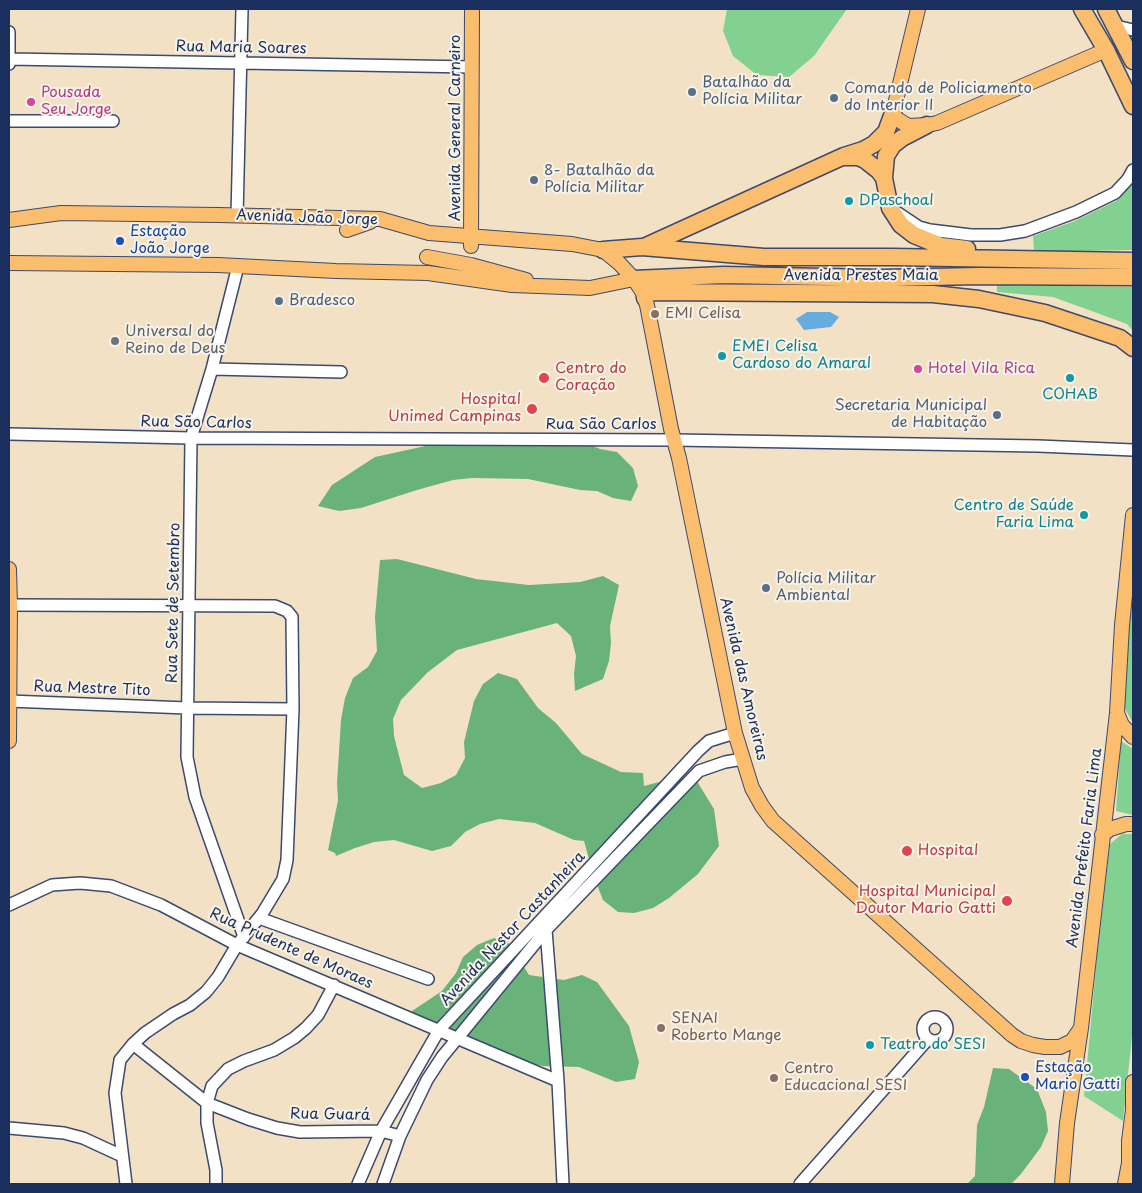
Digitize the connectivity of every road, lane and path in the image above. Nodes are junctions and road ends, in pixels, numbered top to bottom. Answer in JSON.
{"nodes":[{"id":1,"x":242,"y":9,"type":"edge"},
{"id":2,"x":472,"y":9,"type":"edge"},
{"id":3,"x":918,"y":9,"type":"edge"},
{"id":4,"x":1082,"y":9,"type":"edge"},
{"id":5,"x":1106,"y":9,"type":"edge"},
{"id":6,"x":1116,"y":26,"type":"junction"},
{"id":7,"x":1133,"y":30,"type":"edge"},
{"id":8,"x":9,"y":32,"type":"edge"},
{"id":9,"x":1106,"y":50,"type":"junction"},
{"id":10,"x":9,"y":59,"type":"edge"},
{"id":11,"x":1133,"y":60,"type":"edge"},
{"id":12,"x":242,"y":63,"type":"junction"},
{"id":13,"x":9,"y":64,"type":"edge"},
{"id":14,"x":472,"y":67,"type":"junction"},
{"id":15,"x":1133,"y":106,"type":"edge"},
{"id":16,"x":894,"y":113,"type":"junction"},
{"id":17,"x":9,"y":121,"type":"edge"},
{"id":18,"x":113,"y":121,"type":"dead end"},
{"id":19,"x":927,"y":125,"type":"junction"},
{"id":20,"x":844,"y":156,"type":"junction"},
{"id":21,"x":1133,"y":170,"type":"edge"},
{"id":22,"x":884,"y":178,"type":"junction"},
{"id":23,"x":890,"y":208,"type":"junction"},
{"id":24,"x":237,"y":216,"type":"junction"},
{"id":25,"x":380,"y":219,"type":"junction"},
{"id":26,"x":9,"y":220,"type":"edge"},
{"id":27,"x":347,"y":230,"type":"dead end"},
{"id":28,"x":472,"y":241,"type":"junction"},
{"id":29,"x":642,"y":248,"type":"junction"},
{"id":30,"x":603,"y":250,"type":"junction"},
{"id":31,"x":428,"y":258,"type":"dead end"},
{"id":32,"x":1027,"y":260,"type":"junction"},
{"id":33,"x":9,"y":262,"type":"edge"},
{"id":34,"x":238,"y":266,"type":"junction"},
{"id":35,"x":1131,"y":269,"type":"edge"},
{"id":36,"x":634,"y":279,"type":"junction"},
{"id":37,"x":546,"y":287,"type":"junction"},
{"id":38,"x":645,"y":298,"type":"junction"},
{"id":39,"x":1133,"y":348,"type":"edge"},
{"id":40,"x":212,"y":369,"type":"junction"},
{"id":41,"x":341,"y":372,"type":"dead end"},
{"id":42,"x":9,"y":434,"type":"edge"},
{"id":43,"x":191,"y":438,"type":"junction"},
{"id":44,"x":674,"y":440,"type":"junction"},
{"id":45,"x":1133,"y":450,"type":"edge"},
{"id":46,"x":1133,"y":515,"type":"edge"},
{"id":47,"x":9,"y":569,"type":"edge"},
{"id":48,"x":10,"y":605,"type":"edge"},
{"id":49,"x":189,"y":605,"type":"junction"},
{"id":50,"x":9,"y":701,"type":"edge"},
{"id":51,"x":187,"y":708,"type":"junction"},
{"id":52,"x":293,"y":708,"type":"junction"},
{"id":53,"x":1117,"y":713,"type":"junction"},
{"id":54,"x":735,"y":733,"type":"junction"},
{"id":55,"x":1133,"y":737,"type":"edge"},
{"id":56,"x":9,"y":741,"type":"edge"},
{"id":57,"x":743,"y":759,"type":"junction"},
{"id":58,"x":1133,"y":824,"type":"edge"},
{"id":59,"x":1102,"y":835,"type":"junction"},
{"id":60,"x":9,"y":905,"type":"edge"},
{"id":61,"x":259,"y":918,"type":"junction"},
{"id":62,"x":546,"y":930,"type":"junction"},
{"id":63,"x":240,"y":941,"type":"junction"},
{"id":64,"x":428,"y":979,"type":"dead end"},
{"id":65,"x":334,"y":985,"type":"junction"},
{"id":66,"x":1081,"y":1028,"type":"junction"},
{"id":67,"x":439,"y":1030,"type":"junction"},
{"id":68,"x":457,"y":1039,"type":"junction"},
{"id":69,"x":928,"y":1039,"type":"dead end"},
{"id":70,"x":133,"y":1044,"type":"junction"},
{"id":71,"x":558,"y":1081,"type":"junction"},
{"id":72,"x":1133,"y":1082,"type":"edge"},
{"id":73,"x":207,"y":1103,"type":"junction"},
{"id":74,"x":1133,"y":1110,"type":"edge"},
{"id":75,"x":9,"y":1128,"type":"edge"},
{"id":76,"x":381,"y":1131,"type":"junction"},
{"id":77,"x":400,"y":1136,"type":"junction"},
{"id":78,"x":122,"y":1156,"type":"junction"},
{"id":79,"x":126,"y":1184,"type":"edge"},
{"id":80,"x":216,"y":1184,"type":"edge"},
{"id":81,"x":358,"y":1184,"type":"edge"},
{"id":82,"x":383,"y":1184,"type":"edge"},
{"id":83,"x":564,"y":1184,"type":"edge"},
{"id":84,"x":800,"y":1184,"type":"edge"},
{"id":85,"x":1062,"y":1184,"type":"edge"},
{"id":86,"x":1125,"y":1184,"type":"edge"}],
"edges":[{"from":1,"to":12,"type":"street"},
{"from":2,"to":14,"type":"main road","name":"Avenida General Carneiro"},
{"from":3,"to":16,"type":"main road"},
{"from":4,"to":9,"type":"highway"},
{"from":5,"to":6,"type":"highway"},
{"from":6,"to":7,"type":"street"},
{"from":6,"to":11,"type":"highway"},
{"from":8,"to":10,"type":"street"},
{"from":9,"to":15,"type":"highway"},
{"from":9,"to":19,"type":"main road"},
{"from":10,"to":12,"type":"street","name":"Rua Maria Soares"},
{"from":10,"to":13,"type":"street"},
{"from":12,"to":14,"type":"street","name":"Rua Maria Soares"},
{"from":12,"to":24,"type":"street"},
{"from":14,"to":28,"type":"main road","name":"Avenida General Carneiro"},
{"from":16,"to":19,"type":"main road"},
{"from":16,"to":20,"type":"highway"},
{"from":17,"to":18,"type":"street"},
{"from":19,"to":22,"type":"highway"},
{"from":20,"to":22,"type":"highway"},
{"from":20,"to":29,"type":"highway"},
{"from":21,"to":23,"type":"street"},
{"from":22,"to":23,"type":"highway"},
{"from":23,"to":32,"type":"highway"},
{"from":24,"to":25,"type":"main road","name":"Avenida João Jorge"},
{"from":24,"to":26,"type":"main road","name":"Avenida João Jorge"},
{"from":25,"to":27,"type":"main road"},
{"from":25,"to":28,"type":"main road","name":"Avenida João Jorge"},
{"from":28,"to":30,"type":"main road","name":"Avenida João Jorge"},
{"from":29,"to":30,"type":"highway","name":"Avenida João Jorge"},
{"from":29,"to":32,"type":"highway","name":"Avenida Prestes Maia"},
{"from":30,"to":36,"type":"main road","name":"Avenida João Jorge"},
{"from":31,"to":37,"type":"main road"},
{"from":32,"to":35,"type":"highway","name":"Avenida Prestes Maia"},
{"from":33,"to":34,"type":"main road"},
{"from":34,"to":37,"type":"main road"},
{"from":34,"to":40,"type":"street","name":"Rua Sete de Setembro"},
{"from":35,"to":36,"type":"highway","name":"Avenida Prestes Maia"},
{"from":36,"to":37,"type":"main road","name":"Avenida Prestes Maia"},
{"from":36,"to":38,"type":"main road","name":"Avenida João Jorge"},
{"from":38,"to":39,"type":"highway"},
{"from":38,"to":44,"type":"main road","name":"Avenida João Jorge"},
{"from":40,"to":41,"type":"street"},
{"from":40,"to":43,"type":"street","name":"Rua Sete de Setembro"},
{"from":42,"to":43,"type":"street","name":"Rua São Carlos"},
{"from":43,"to":44,"type":"street","name":"Rua São Carlos"},
{"from":43,"to":49,"type":"street","name":"Rua Sete de Setembro"},
{"from":44,"to":45,"type":"street","name":"Rua São Carlos"},
{"from":44,"to":54,"type":"main road","name":"Avenida das Amoreiras"},
{"from":46,"to":53,"type":"main road","name":"Avenida Prefeito Faria Lima"},
{"from":47,"to":48,"type":"main road"},
{"from":48,"to":49,"type":"street"},
{"from":48,"to":50,"type":"main road"},
{"from":49,"to":51,"type":"street","name":"Rua Sete de Setembro"},
{"from":49,"to":52,"type":"street"},
{"from":50,"to":51,"type":"street","name":"Rua Mestre Tito"},
{"from":50,"to":56,"type":"main road"},
{"from":51,"to":52,"type":"street","name":"Rua Mestre Tito"},
{"from":51,"to":63,"type":"street","name":"Rua Sete de Setembro"},
{"from":52,"to":61,"type":"street"},
{"from":53,"to":55,"type":"main road"},
{"from":53,"to":59,"type":"main road","name":"Avenida Prefeito Faria Lima"},
{"from":54,"to":57,"type":"main road","name":"Avenida das Amoreiras"},
{"from":54,"to":67,"type":"street","name":"Avenida Nestor Castanheira"},
{"from":57,"to":62,"type":"street","name":"Avenida Nestor Castanheira"},
{"from":57,"to":66,"type":"main road","name":"Avenida das Amoreiras"},
{"from":58,"to":59,"type":"main road"},
{"from":59,"to":66,"type":"main road","name":"Avenida Prefeito Faria Lima"},
{"from":60,"to":63,"type":"street","name":"Rua Prudente de Moraes"},
{"from":61,"to":63,"type":"street"},
{"from":61,"to":64,"type":"street"},
{"from":62,"to":68,"type":"street","name":"Avenida Nestor Castanheira"},
{"from":62,"to":71,"type":"street"},
{"from":63,"to":65,"type":"street","name":"Rua Prudente de Moraes"},
{"from":63,"to":70,"type":"street"},
{"from":65,"to":67,"type":"street","name":"Rua Prudente de Moraes"},
{"from":65,"to":73,"type":"street"},
{"from":66,"to":85,"type":"main road","name":"Avenida Prefeito Faria Lima"},
{"from":67,"to":68,"type":"street","name":"Rua Prudente de Moraes"},
{"from":67,"to":76,"type":"street","name":"Avenida Nestor Castanheira"},
{"from":68,"to":71,"type":"street","name":"Rua Prudente de Moraes"},
{"from":68,"to":77,"type":"street","name":"Avenida Nestor Castanheira"},
{"from":69,"to":84,"type":"street"},
{"from":70,"to":73,"type":"street","name":"Rua Guará"},
{"from":70,"to":78,"type":"street"},
{"from":71,"to":83,"type":"street"},
{"from":72,"to":74,"type":"main road"},
{"from":73,"to":76,"type":"street","name":"Rua Guará"},
{"from":73,"to":80,"type":"street"},
{"from":74,"to":86,"type":"main road"},
{"from":75,"to":78,"type":"street"},
{"from":76,"to":77,"type":"street","name":"Rua Guará"},
{"from":76,"to":81,"type":"street","name":"Avenida Nestor Castanheira"},
{"from":77,"to":82,"type":"street","name":"Avenida Nestor Castanheira"},
{"from":78,"to":79,"type":"street"}]}
